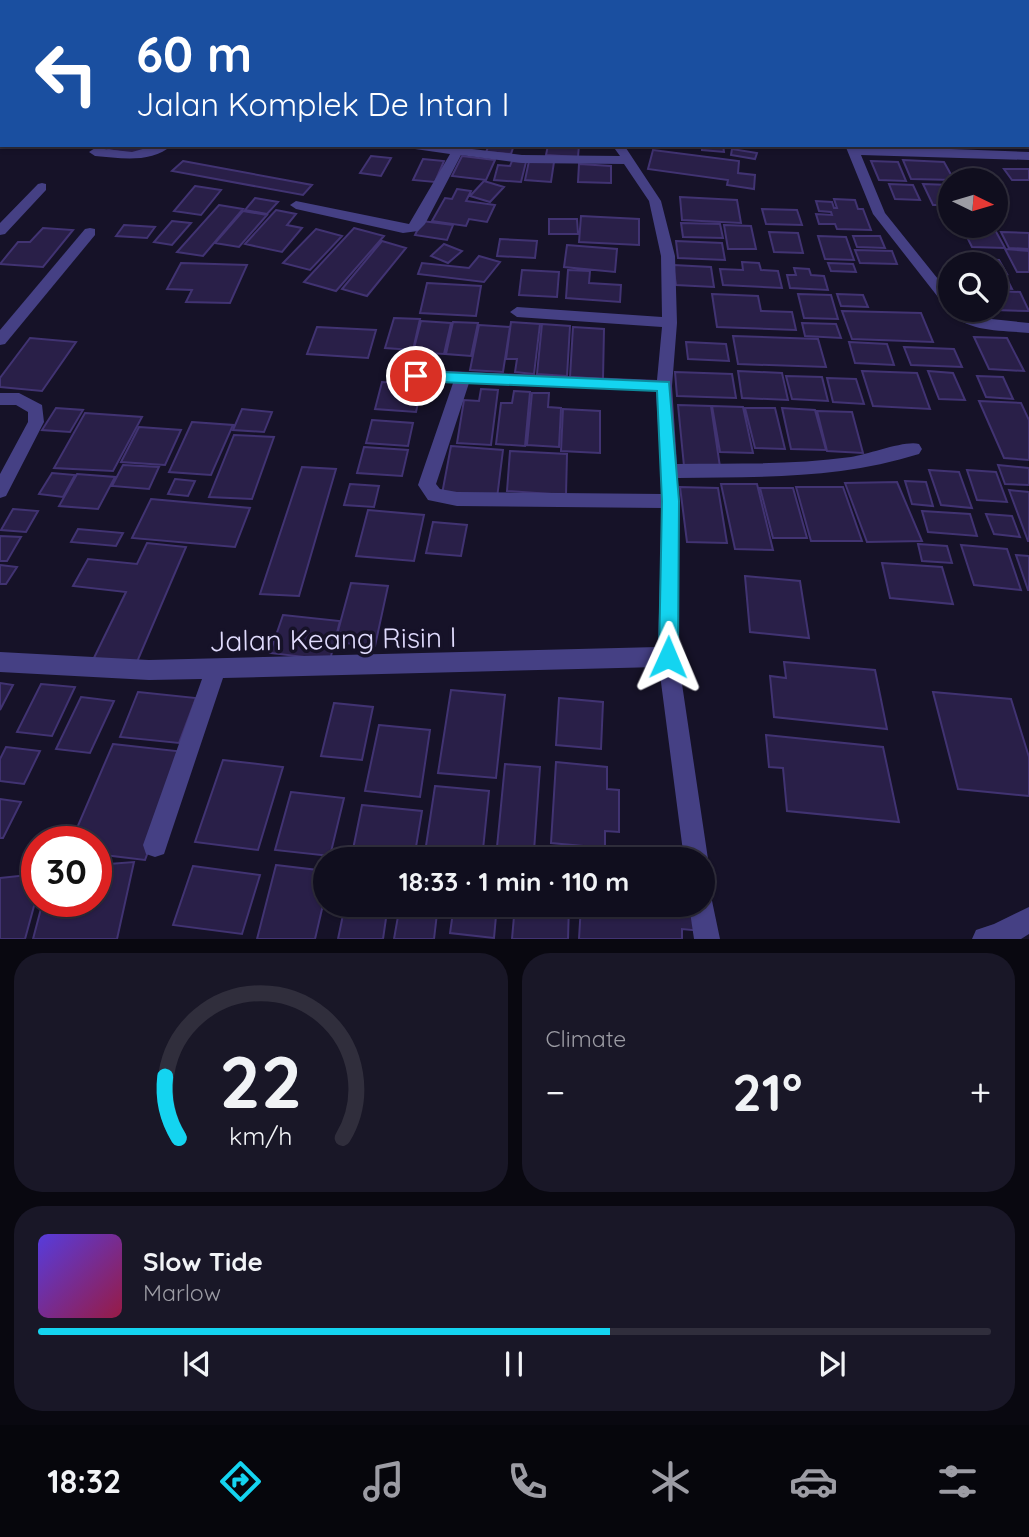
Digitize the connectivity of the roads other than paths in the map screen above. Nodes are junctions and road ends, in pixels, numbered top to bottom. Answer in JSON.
{"nodes":[{"id":1,"x":163,"y":147,"type":"edge"},
{"id":2,"x":422,"y":147,"type":"edge"},
{"id":3,"x":852,"y":148,"type":"edge"},
{"id":4,"x":94,"y":152,"type":"dead end"},
{"id":5,"x":457,"y":152,"type":"junction"},
{"id":6,"x":623,"y":153,"type":"edge"},
{"id":7,"x":1029,"y":156,"type":"edge"},
{"id":8,"x":42,"y":187,"type":"dead end"},
{"id":9,"x":296,"y":205,"type":"dead end"},
{"id":10,"x":0,"y":231,"type":"edge"},
{"id":11,"x":90,"y":232,"type":"dead end"},
{"id":12,"x":938,"y":288,"type":"edge"},
{"id":13,"x":517,"y":312,"type":"dead end"},
{"id":14,"x":977,"y":322,"type":"edge"},
{"id":15,"x":670,"y":323,"type":"junction"},
{"id":16,"x":1029,"y":328,"type":"edge"},
{"id":17,"x":0,"y":340,"type":"edge"},
{"id":18,"x":403,"y":376,"type":"dead end"},
{"id":19,"x":463,"y":378,"type":"junction"},
{"id":20,"x":664,"y":386,"type":"junction"},
{"id":21,"x":0,"y":399,"type":"edge"},
{"id":22,"x":913,"y":449,"type":"dead end"},
{"id":23,"x":669,"y":471,"type":"junction"},
{"id":24,"x":0,"y":491,"type":"edge"},
{"id":25,"x":671,"y":501,"type":"junction"},
{"id":26,"x":668,"y":657,"type":"junction"},
{"id":27,"x":0,"y":662,"type":"edge"},
{"id":28,"x":216,"y":669,"type":"junction"},
{"id":29,"x":155,"y":845,"type":"dead end"},
{"id":30,"x":694,"y":847,"type":"edge"},
{"id":31,"x":704,"y":917,"type":"edge"},
{"id":32,"x":1029,"y":920,"type":"edge"},
{"id":33,"x":707,"y":939,"type":"edge"},
{"id":34,"x":985,"y":939,"type":"edge"}],
"edges":[{"from":1,"to":4,"type":"street"},
{"from":2,"to":5,"type":"street"},
{"from":3,"to":7,"type":"street"},
{"from":3,"to":12,"type":"street"},
{"from":5,"to":6,"type":"street"},
{"from":5,"to":9,"type":"street"},
{"from":6,"to":15,"type":"street"},
{"from":8,"to":10,"type":"street"},
{"from":11,"to":17,"type":"street"},
{"from":13,"to":15,"type":"street"},
{"from":14,"to":16,"type":"street"},
{"from":15,"to":20,"type":"street"},
{"from":18,"to":19,"type":"street"},
{"from":19,"to":20,"type":"street"},
{"from":19,"to":25,"type":"street"},
{"from":20,"to":23,"type":"street"},
{"from":21,"to":24,"type":"street"},
{"from":22,"to":23,"type":"street"},
{"from":23,"to":25,"type":"street"},
{"from":25,"to":26,"type":"street"},
{"from":26,"to":28,"type":"street","name":"Jalan Keang Risin I"},
{"from":26,"to":30,"type":"street"},
{"from":27,"to":28,"type":"street","name":"Jalan Keang Risin I"},
{"from":28,"to":29,"type":"street"},
{"from":31,"to":33,"type":"street"},
{"from":32,"to":34,"type":"street"}]}
